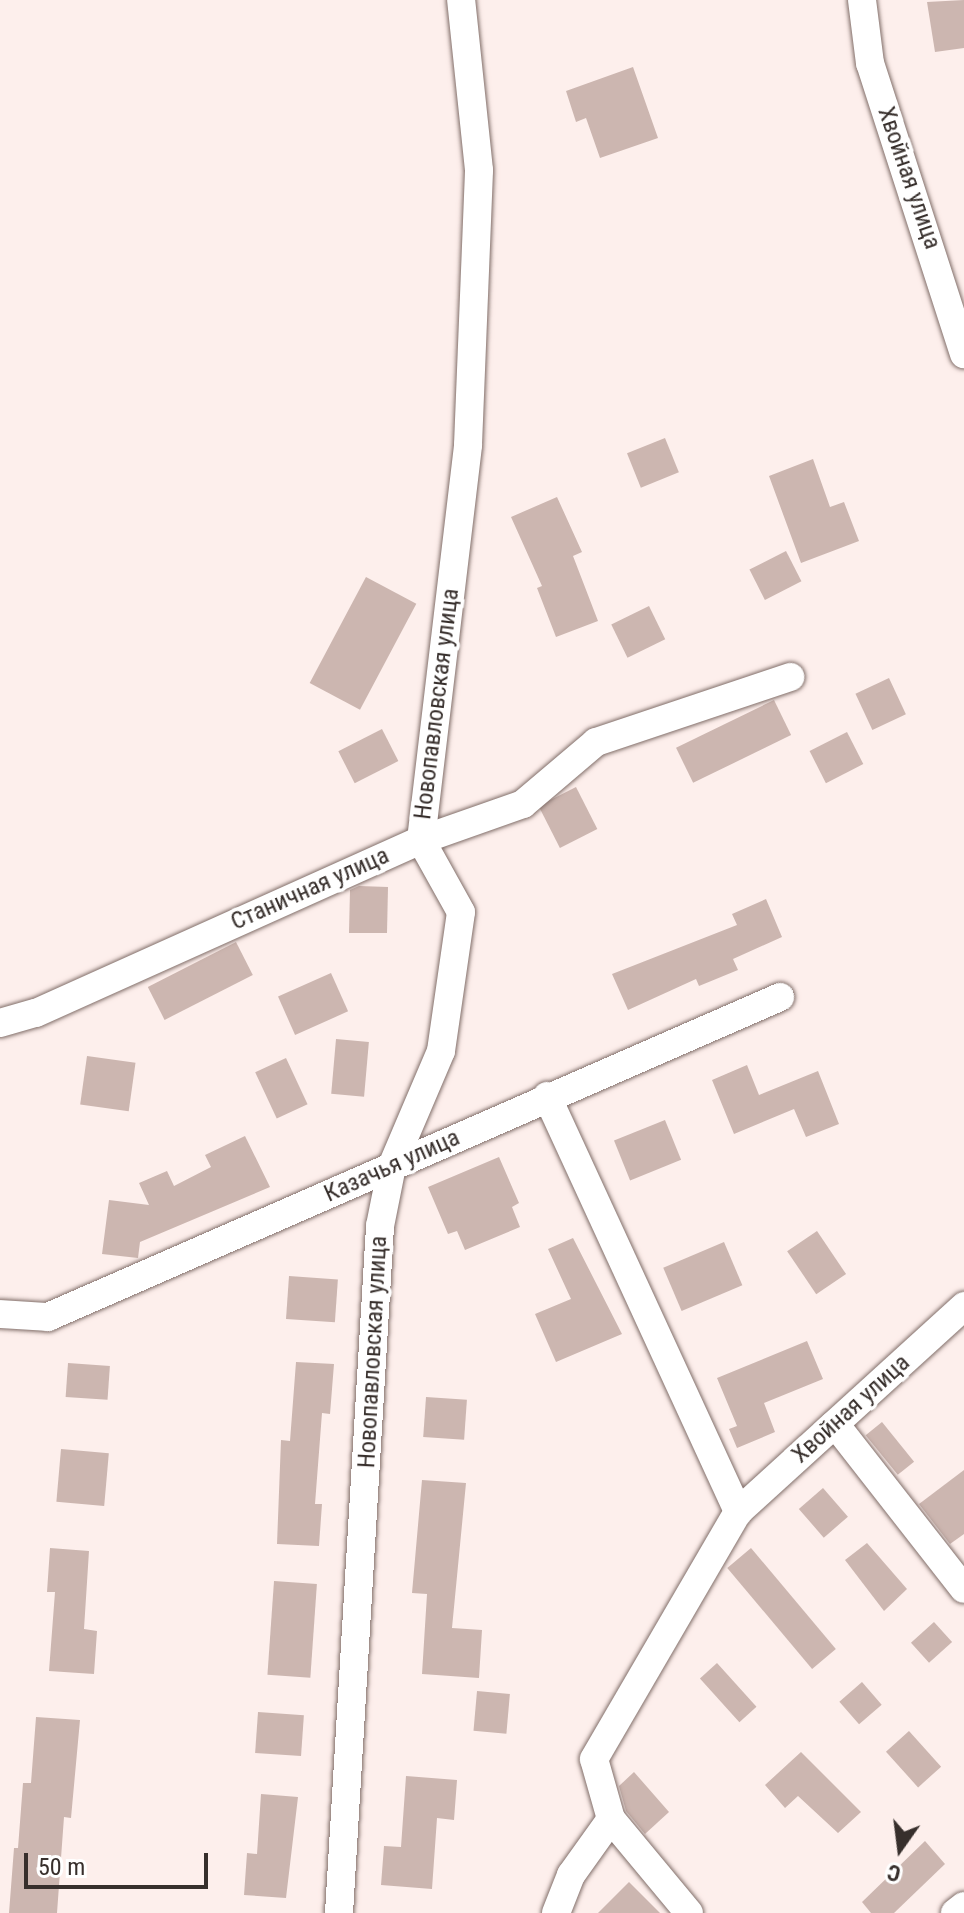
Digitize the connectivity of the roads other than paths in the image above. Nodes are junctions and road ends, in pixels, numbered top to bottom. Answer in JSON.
{"nodes":[{"id":1,"x":461,"y":0,"type":"edge"},
{"id":2,"x":862,"y":0,"type":"edge"},
{"id":3,"x":964,"y":354,"type":"edge"},
{"id":4,"x":790,"y":677,"type":"dead end"},
{"id":5,"x":421,"y":840,"type":"junction"},
{"id":6,"x":780,"y":997,"type":"dead end"},
{"id":7,"x":0,"y":1023,"type":"edge"},
{"id":8,"x":547,"y":1096,"type":"junction"},
{"id":9,"x":392,"y":1166,"type":"junction"},
{"id":10,"x":964,"y":1306,"type":"edge"},
{"id":11,"x":0,"y":1314,"type":"edge"},
{"id":12,"x":835,"y":1424,"type":"junction"},
{"id":13,"x":738,"y":1512,"type":"junction"},
{"id":14,"x":964,"y":1589,"type":"edge"},
{"id":15,"x":611,"y":1819,"type":"junction"},
{"id":16,"x":964,"y":1906,"type":"edge"},
{"id":17,"x":339,"y":1913,"type":"edge"},
{"id":18,"x":556,"y":1913,"type":"edge"},
{"id":19,"x":689,"y":1913,"type":"edge"},
{"id":20,"x":955,"y":1913,"type":"edge"}],
"edges":[{"from":1,"to":5,"type":"street","name":"Новопавловская улица"},
{"from":2,"to":3,"type":"street","name":"Хвойная улица"},
{"from":4,"to":5,"type":"street","name":"Станичная улица"},
{"from":5,"to":7,"type":"street","name":"Станичная улица"},
{"from":5,"to":9,"type":"street","name":"Новопавловская улица"},
{"from":6,"to":8,"type":"street","name":"Казачья улица"},
{"from":8,"to":9,"type":"street","name":"Казачья улица"},
{"from":8,"to":13,"type":"street"},
{"from":9,"to":11,"type":"street","name":"Казачья улица"},
{"from":9,"to":17,"type":"street","name":"Новопавловская улица"},
{"from":10,"to":12,"type":"street","name":"Хвойная улица"},
{"from":12,"to":13,"type":"street","name":"Хвойная улица"},
{"from":12,"to":14,"type":"street"},
{"from":13,"to":15,"type":"street","name":"Хвойная улица"},
{"from":15,"to":18,"type":"street"},
{"from":15,"to":19,"type":"street"},
{"from":16,"to":20,"type":"street"}]}
